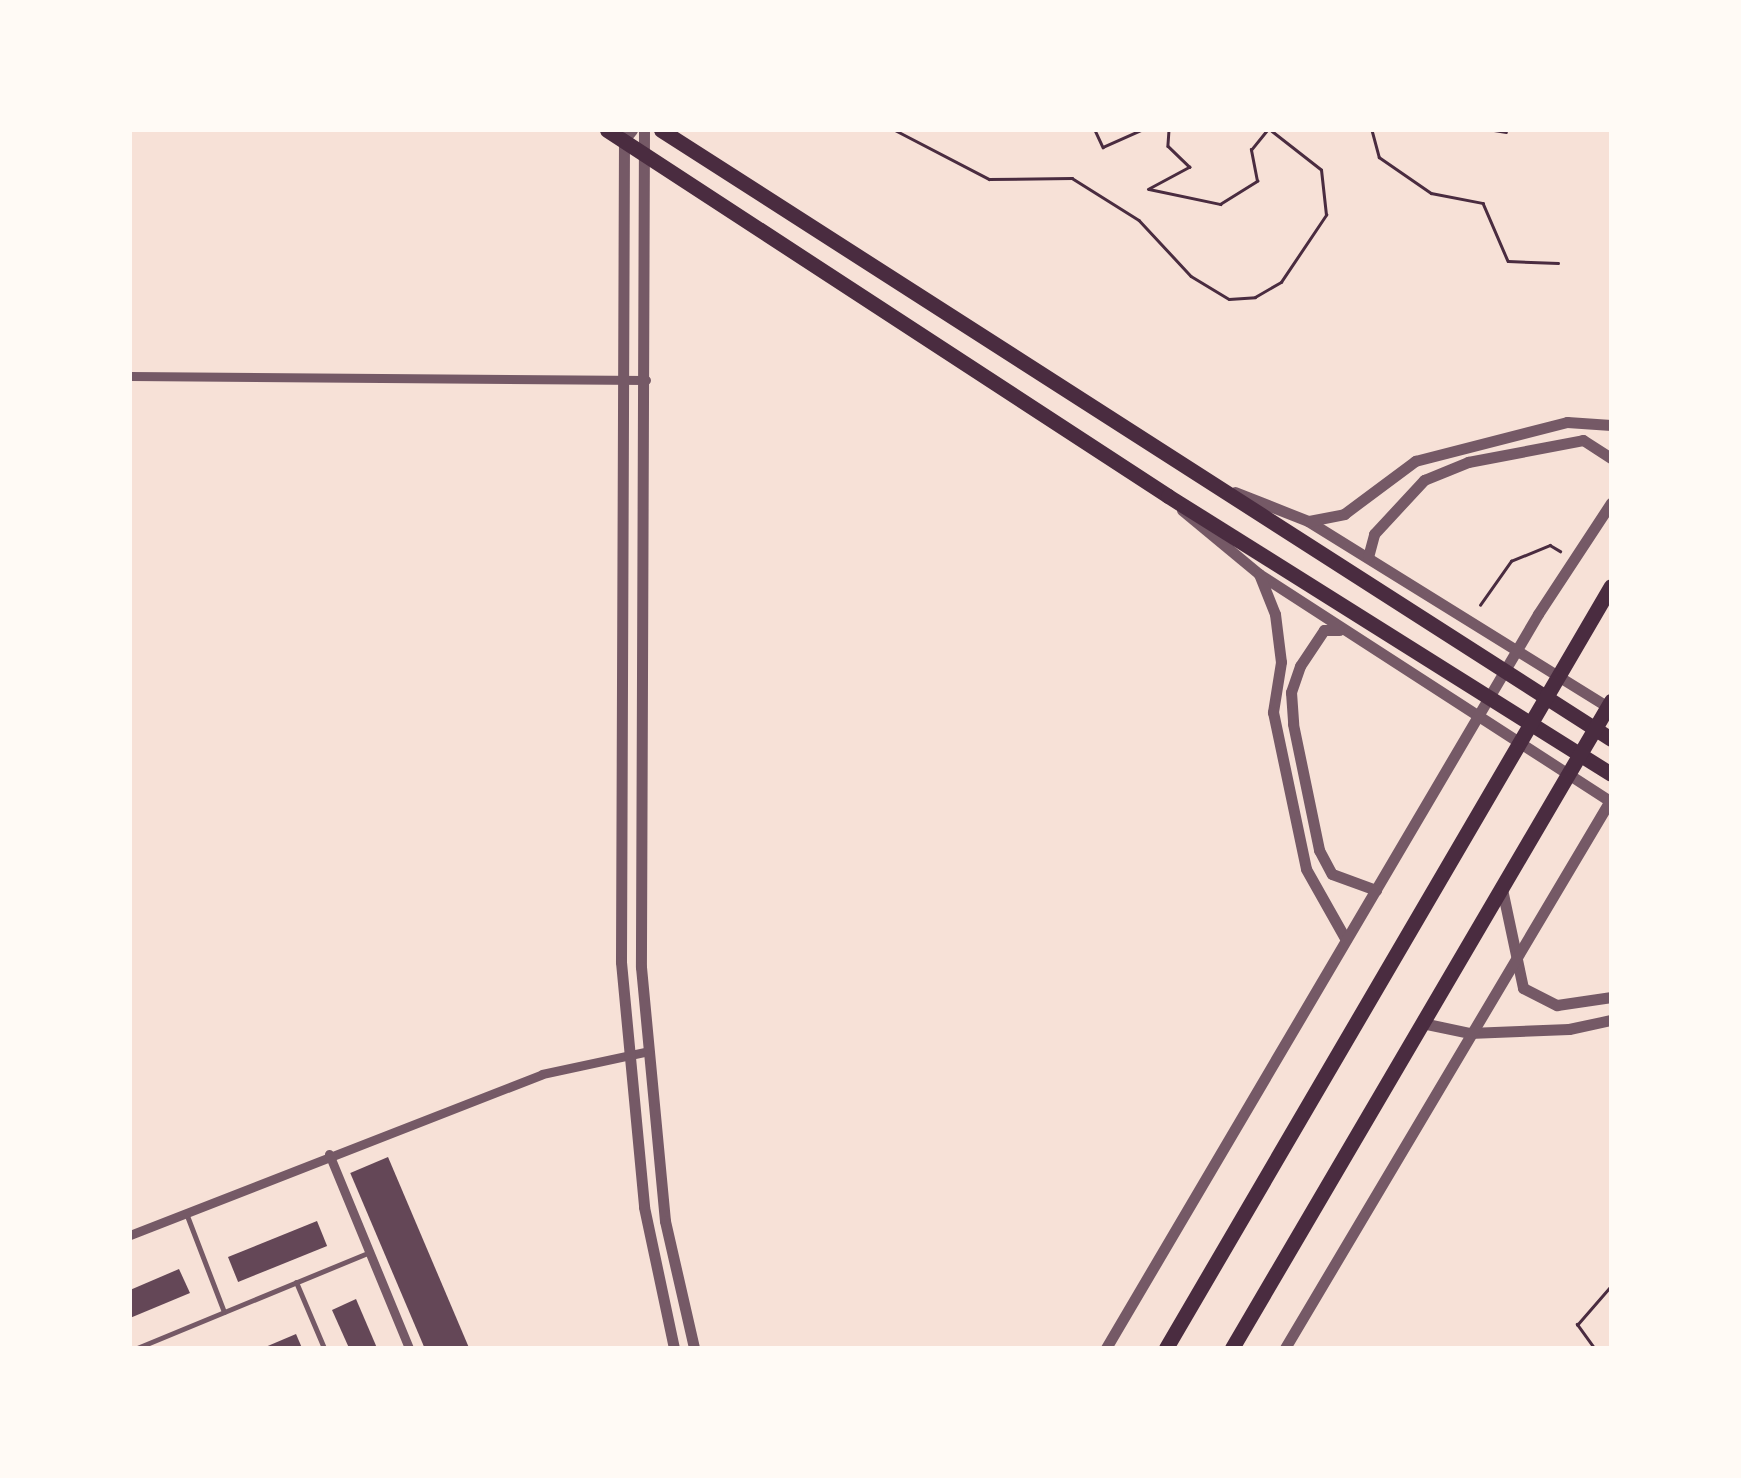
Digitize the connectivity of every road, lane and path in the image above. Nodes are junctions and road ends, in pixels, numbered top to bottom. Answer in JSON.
{"nodes":[{"id":1,"x":607,"y":130,"type":"edge"},
{"id":2,"x":644,"y":130,"type":"edge"},
{"id":3,"x":661,"y":130,"type":"edge"},
{"id":4,"x":895,"y":130,"type":"edge"},
{"id":5,"x":1095,"y":130,"type":"edge"},
{"id":6,"x":1141,"y":130,"type":"edge"},
{"id":7,"x":1169,"y":130,"type":"edge"},
{"id":8,"x":1268,"y":130,"type":"edge"},
{"id":9,"x":1372,"y":130,"type":"edge"},
{"id":10,"x":1494,"y":130,"type":"edge"},
{"id":11,"x":1506,"y":132,"type":"edge"},
{"id":12,"x":628,"y":135,"type":"edge"},
{"id":13,"x":648,"y":156,"type":"junction"},
{"id":14,"x":1558,"y":262,"type":"dead end"},
{"id":15,"x":130,"y":376,"type":"edge"},
{"id":16,"x":623,"y":380,"type":"junction"},
{"id":17,"x":646,"y":380,"type":"junction"},
{"id":18,"x":1611,"y":425,"type":"edge"},
{"id":19,"x":1611,"y":458,"type":"edge"},
{"id":20,"x":1195,"y":476,"type":"junction"},
{"id":21,"x":1168,"y":496,"type":"junction"},
{"id":22,"x":1611,"y":503,"type":"edge"},
{"id":23,"x":1308,"y":521,"type":"junction"},
{"id":24,"x":1550,"y":545,"type":"dead end"},
{"id":25,"x":1368,"y":556,"type":"junction"},
{"id":26,"x":1259,"y":574,"type":"junction"},
{"id":27,"x":1611,"y":586,"type":"edge"},
{"id":28,"x":1480,"y":605,"type":"dead end"},
{"id":29,"x":1342,"y":630,"type":"junction"},
{"id":30,"x":1611,"y":701,"type":"edge"},
{"id":31,"x":1611,"y":710,"type":"edge"},
{"id":32,"x":1611,"y":739,"type":"edge"},
{"id":33,"x":1611,"y":774,"type":"edge"},
{"id":34,"x":1611,"y":800,"type":"edge"},
{"id":35,"x":1502,"y":887,"type":"junction"},
{"id":36,"x":1376,"y":890,"type":"junction"},
{"id":37,"x":1346,"y":940,"type":"junction"},
{"id":38,"x":1513,"y":958,"type":"junction"},
{"id":39,"x":1611,"y":997,"type":"edge"},
{"id":40,"x":1611,"y":1020,"type":"edge"},
{"id":41,"x":1422,"y":1024,"type":"junction"},
{"id":42,"x":1469,"y":1032,"type":"junction"},
{"id":43,"x":648,"y":1051,"type":"junction"},
{"id":44,"x":627,"y":1052,"type":"junction"},
{"id":45,"x":329,"y":1154,"type":"junction"},
{"id":46,"x":186,"y":1213,"type":"junction"},
{"id":47,"x":130,"y":1236,"type":"edge"},
{"id":48,"x":370,"y":1252,"type":"junction"},
{"id":49,"x":296,"y":1282,"type":"junction"},
{"id":50,"x":1611,"y":1286,"type":"edge"},
{"id":51,"x":224,"y":1312,"type":"junction"},
{"id":52,"x":148,"y":1346,"type":"edge"},
{"id":53,"x":137,"y":1348,"type":"edge"},
{"id":54,"x":324,"y":1348,"type":"edge"},
{"id":55,"x":409,"y":1348,"type":"edge"},
{"id":56,"x":674,"y":1348,"type":"edge"},
{"id":57,"x":694,"y":1348,"type":"edge"},
{"id":58,"x":1106,"y":1348,"type":"edge"},
{"id":59,"x":1166,"y":1348,"type":"edge"},
{"id":60,"x":1232,"y":1348,"type":"edge"},
{"id":61,"x":1285,"y":1348,"type":"edge"},
{"id":62,"x":1594,"y":1348,"type":"edge"}],
"edges":[{"from":1,"to":12,"type":"main road"},
{"from":2,"to":13,"type":"street"},
{"from":3,"to":20,"type":"main road"},
{"from":4,"to":8,"type":"path"},
{"from":5,"to":6,"type":"path"},
{"from":7,"to":8,"type":"path"},
{"from":9,"to":14,"type":"path"},
{"from":10,"to":11,"type":"path"},
{"from":12,"to":13,"type":"main road"},
{"from":12,"to":16,"type":"street"},
{"from":13,"to":17,"type":"street"},
{"from":13,"to":21,"type":"main road"},
{"from":15,"to":16,"type":"street"},
{"from":16,"to":17,"type":"street"},
{"from":16,"to":44,"type":"street"},
{"from":17,"to":43,"type":"street"},
{"from":18,"to":23,"type":"street"},
{"from":19,"to":25,"type":"street"},
{"from":20,"to":23,"type":"street"},
{"from":20,"to":32,"type":"main road"},
{"from":21,"to":26,"type":"street"},
{"from":21,"to":33,"type":"main road"},
{"from":22,"to":36,"type":"street"},
{"from":23,"to":25,"type":"street"},
{"from":24,"to":28,"type":"path"},
{"from":25,"to":31,"type":"street"},
{"from":26,"to":29,"type":"street"},
{"from":26,"to":37,"type":"street"},
{"from":27,"to":59,"type":"main road"},
{"from":29,"to":34,"type":"street"},
{"from":29,"to":36,"type":"street"},
{"from":30,"to":35,"type":"main road"},
{"from":34,"to":38,"type":"street"},
{"from":35,"to":38,"type":"street"},
{"from":35,"to":41,"type":"main road"},
{"from":36,"to":37,"type":"street"},
{"from":37,"to":58,"type":"street"},
{"from":38,"to":39,"type":"street"},
{"from":38,"to":42,"type":"street"},
{"from":40,"to":42,"type":"street"},
{"from":41,"to":42,"type":"street"},
{"from":41,"to":60,"type":"main road"},
{"from":42,"to":61,"type":"street"},
{"from":43,"to":44,"type":"street"},
{"from":43,"to":57,"type":"street"},
{"from":44,"to":45,"type":"street"},
{"from":44,"to":56,"type":"street"},
{"from":45,"to":46,"type":"street"},
{"from":45,"to":48,"type":"street"},
{"from":46,"to":47,"type":"street"},
{"from":46,"to":51,"type":"lane"},
{"from":48,"to":49,"type":"lane"},
{"from":48,"to":55,"type":"street"},
{"from":49,"to":51,"type":"lane"},
{"from":49,"to":54,"type":"lane"},
{"from":50,"to":62,"type":"path"},
{"from":51,"to":52,"type":"lane"},
{"from":52,"to":53,"type":"lane"}]}
